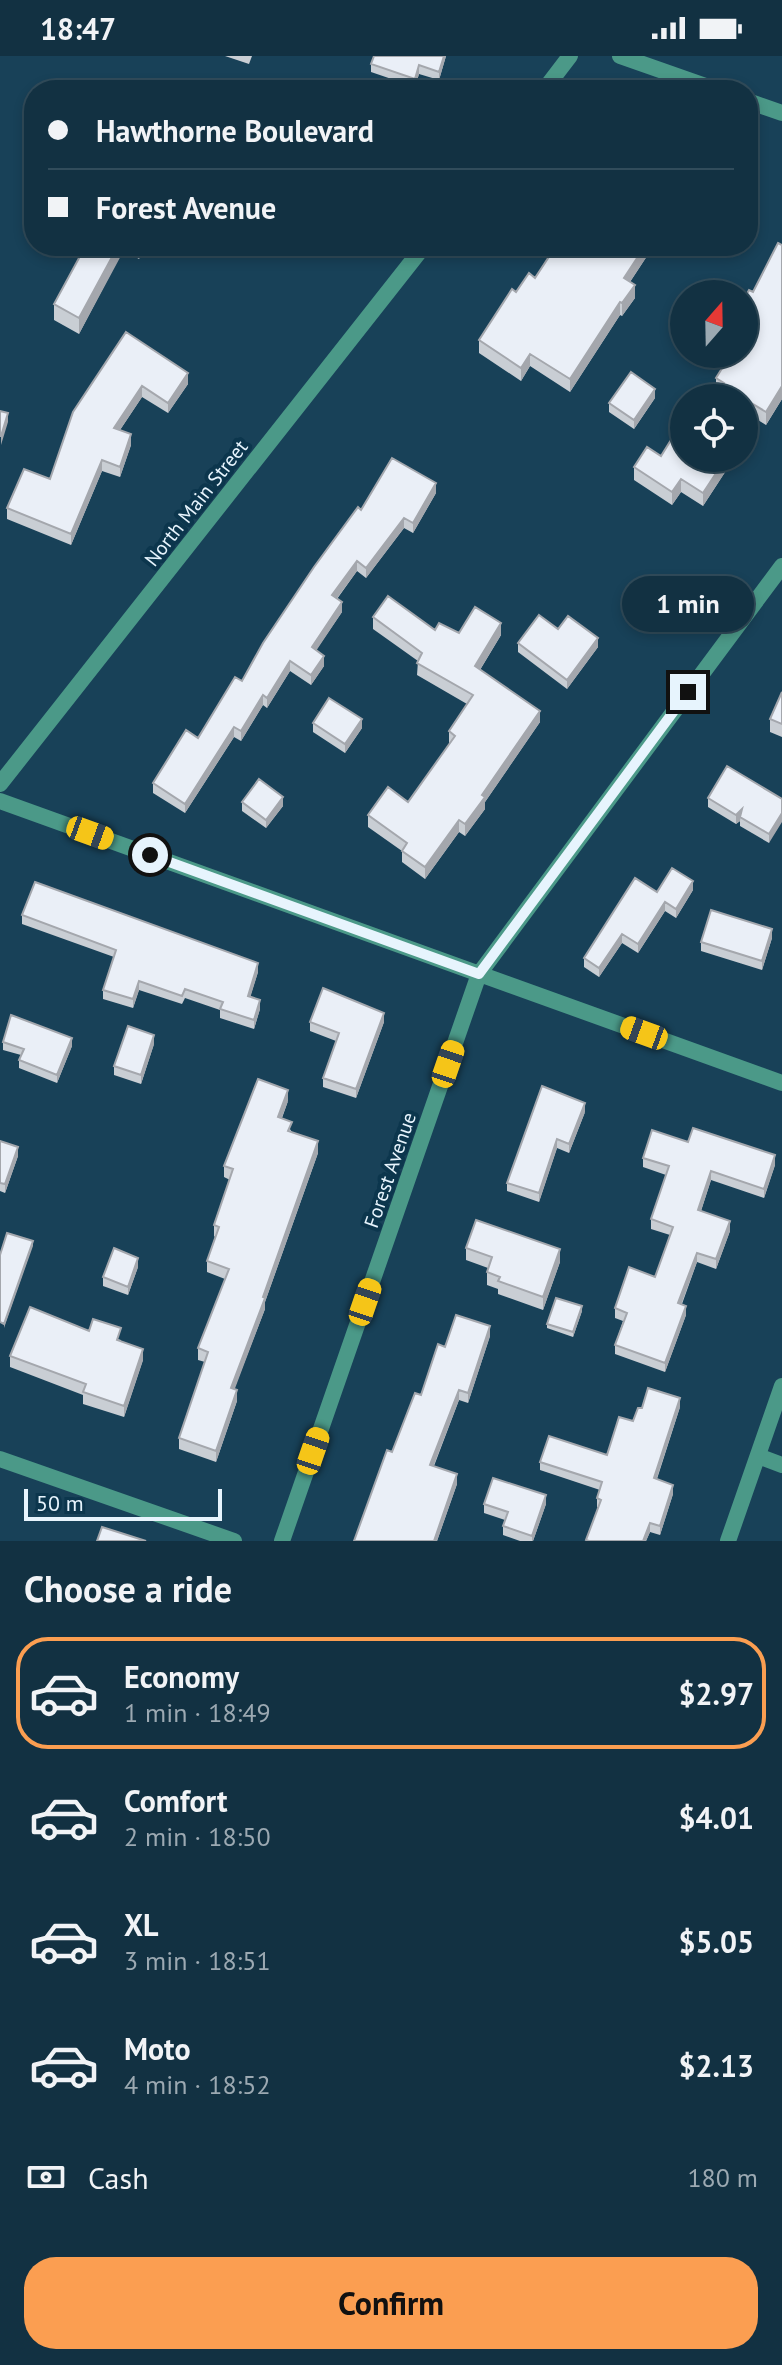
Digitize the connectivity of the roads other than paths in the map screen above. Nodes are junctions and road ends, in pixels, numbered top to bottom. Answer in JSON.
{"nodes":[{"id":1,"x":570,"y":56,"type":"edge"},
{"id":2,"x":620,"y":56,"type":"edge"},
{"id":3,"x":552,"y":80,"type":"edge"},
{"id":4,"x":688,"y":80,"type":"edge"},
{"id":5,"x":758,"y":105,"type":"edge"},
{"id":6,"x":782,"y":113,"type":"edge"},
{"id":7,"x":416,"y":256,"type":"edge"},
{"id":8,"x":782,"y":566,"type":"edge"},
{"id":9,"x":0,"y":784,"type":"edge"},
{"id":10,"x":0,"y":801,"type":"edge"},
{"id":11,"x":479,"y":974,"type":"junction"},
{"id":12,"x":782,"y":1083,"type":"edge"},
{"id":13,"x":782,"y":1386,"type":"edge"},
{"id":14,"x":758,"y":1456,"type":"junction"},
{"id":15,"x":0,"y":1459,"type":"edge"},
{"id":16,"x":782,"y":1465,"type":"edge"},
{"id":17,"x":234,"y":1541,"type":"edge"},
{"id":18,"x":282,"y":1541,"type":"edge"},
{"id":19,"x":728,"y":1541,"type":"edge"}],
"edges":[{"from":1,"to":3,"type":"street"},
{"from":2,"to":4,"type":"street"},
{"from":5,"to":6,"type":"street"},
{"from":7,"to":9,"type":"street","name":"North Main Street"},
{"from":8,"to":11,"type":"street","name":"Forest Avenue"},
{"from":10,"to":11,"type":"street"},
{"from":11,"to":12,"type":"street"},
{"from":11,"to":18,"type":"street","name":"Forest Avenue"},
{"from":13,"to":14,"type":"street"},
{"from":14,"to":16,"type":"street"},
{"from":14,"to":19,"type":"street"},
{"from":15,"to":17,"type":"street"}]}
